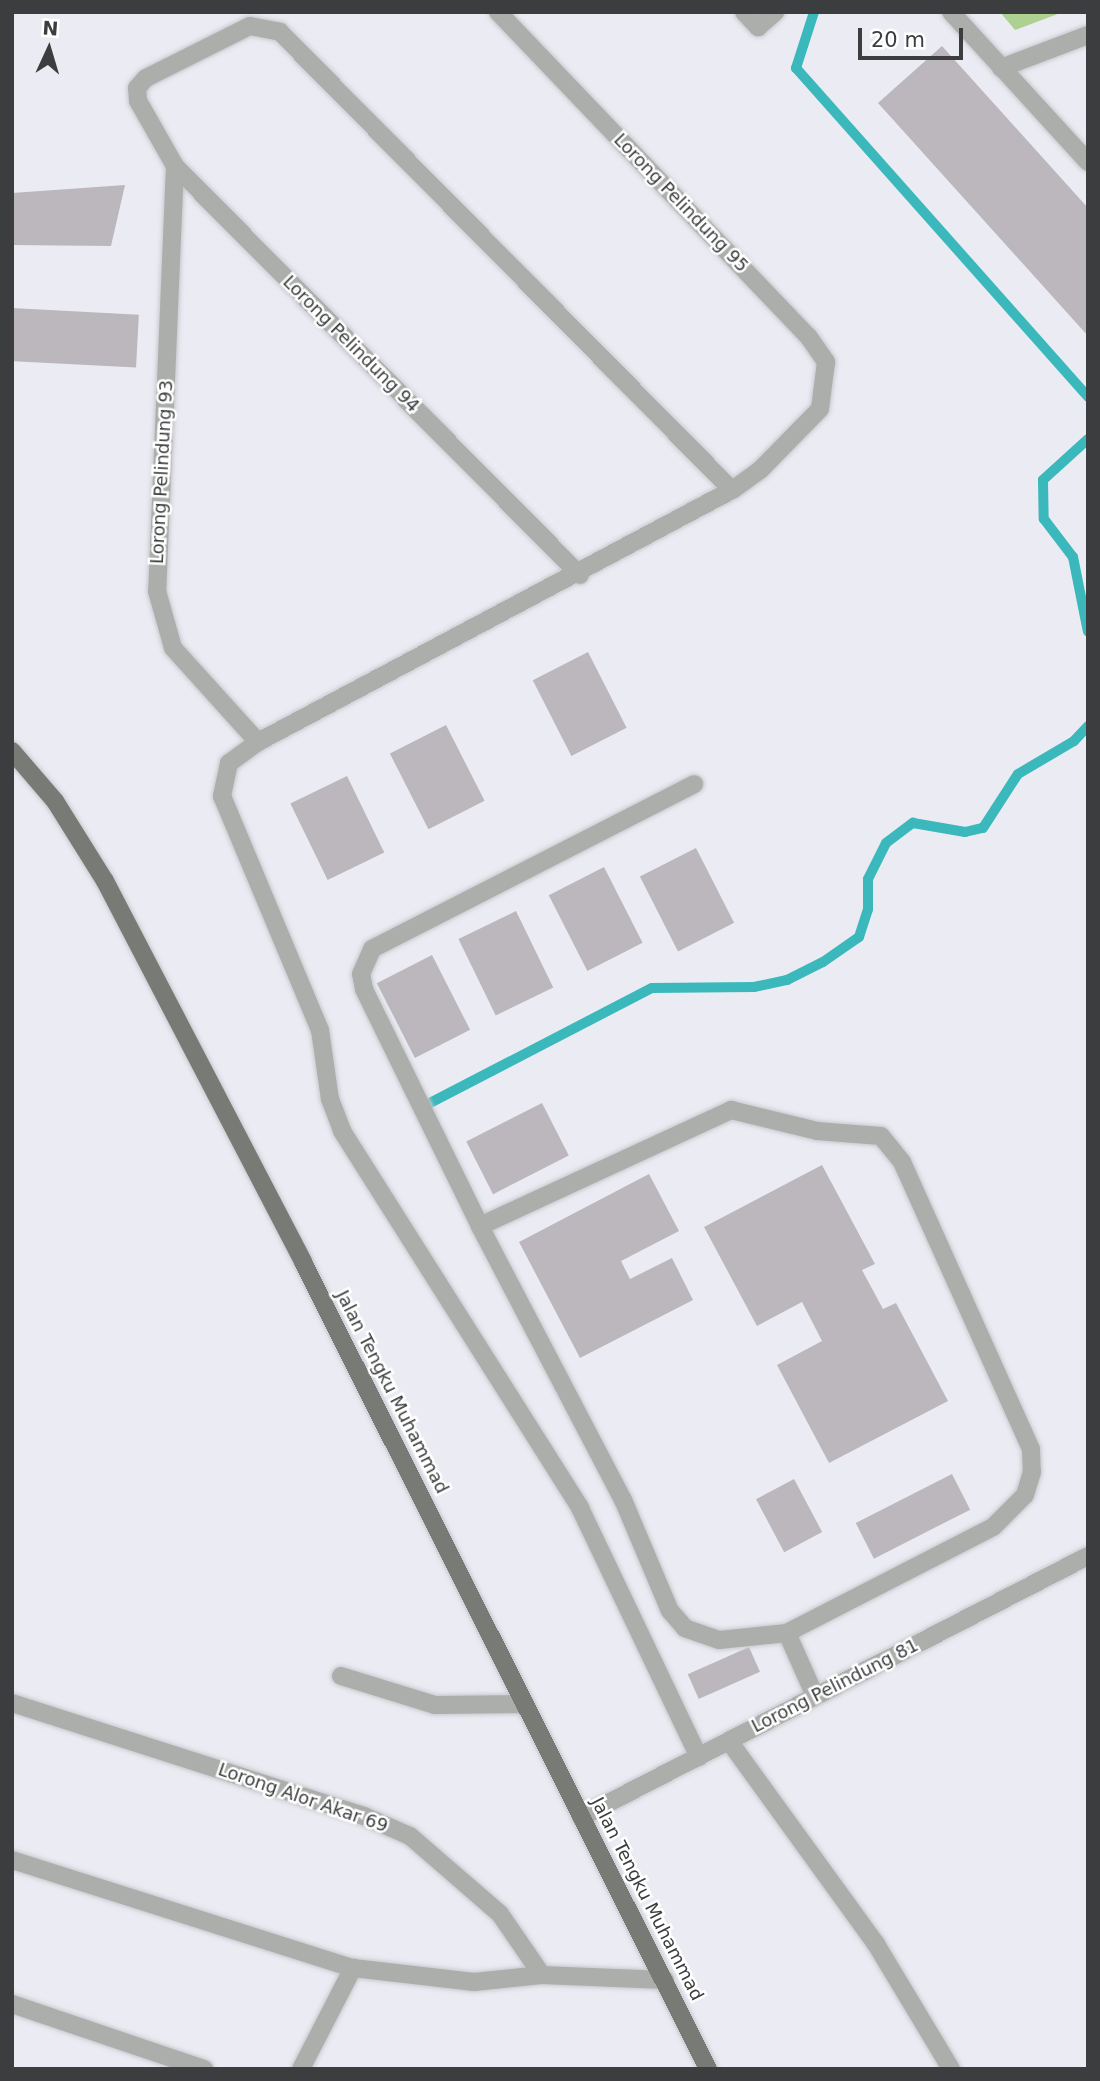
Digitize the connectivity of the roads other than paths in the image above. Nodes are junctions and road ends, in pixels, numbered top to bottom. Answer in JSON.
{"nodes":[{"id":1,"x":498,"y":12,"type":"edge"},
{"id":2,"x":744,"y":12,"type":"edge"},
{"id":3,"x":775,"y":12,"type":"edge"},
{"id":4,"x":951,"y":12,"type":"edge"},
{"id":5,"x":1088,"y":34,"type":"edge"},
{"id":6,"x":1001,"y":68,"type":"junction"},
{"id":7,"x":1085,"y":155,"type":"edge"},
{"id":8,"x":175,"y":166,"type":"junction"},
{"id":9,"x":732,"y":490,"type":"junction"},
{"id":10,"x":580,"y":575,"type":"junction"},
{"id":11,"x":258,"y":742,"type":"junction"},
{"id":12,"x":12,"y":751,"type":"edge"},
{"id":13,"x":694,"y":784,"type":"dead end"},
{"id":14,"x":480,"y":1226,"type":"junction"},
{"id":15,"x":1088,"y":1556,"type":"edge"},
{"id":16,"x":787,"y":1633,"type":"junction"},
{"id":17,"x":341,"y":1676,"type":"dead end"},
{"id":18,"x":815,"y":1696,"type":"junction"},
{"id":19,"x":12,"y":1703,"type":"edge"},
{"id":20,"x":525,"y":1704,"type":"junction"},
{"id":21,"x":729,"y":1741,"type":"junction"},
{"id":22,"x":699,"y":1757,"type":"junction"},
{"id":23,"x":582,"y":1817,"type":"junction"},
{"id":24,"x":12,"y":1860,"type":"edge"},
{"id":25,"x":353,"y":1968,"type":"junction"},
{"id":26,"x":542,"y":1975,"type":"junction"},
{"id":27,"x":665,"y":1980,"type":"junction"},
{"id":28,"x":12,"y":2004,"type":"edge"},
{"id":29,"x":305,"y":2066,"type":"edge"},
{"id":30,"x":204,"y":2069,"type":"edge"},
{"id":31,"x":708,"y":2069,"type":"edge"},
{"id":32,"x":951,"y":2069,"type":"edge"}],
"edges":[{"from":1,"to":9,"type":"street","name":"Lorong Pelindung 95"},
{"from":2,"to":3,"type":"street"},
{"from":4,"to":6,"type":"street"},
{"from":5,"to":6,"type":"street"},
{"from":6,"to":7,"type":"street"},
{"from":8,"to":9,"type":"street","name":"Lorong Pelindung 94"},
{"from":8,"to":10,"type":"street","name":"Lorong Pelindung 94"},
{"from":8,"to":11,"type":"street","name":"Lorong Pelindung 93"},
{"from":9,"to":10,"type":"street"},
{"from":10,"to":11,"type":"street"},
{"from":11,"to":22,"type":"street"},
{"from":12,"to":20,"type":"main road","name":"Jalan Tengku Muhammad"},
{"from":13,"to":14,"type":"street"},
{"from":14,"to":16,"type":"street"},
{"from":14,"to":16,"type":"street"},
{"from":15,"to":18,"type":"street","name":"Lorong Pelindung 81"},
{"from":16,"to":18,"type":"street"},
{"from":17,"to":20,"type":"street"},
{"from":18,"to":21,"type":"street","name":"Lorong Pelindung 81"},
{"from":19,"to":26,"type":"street","name":"Lorong Alor Akar 69"},
{"from":20,"to":23,"type":"main road","name":"Jalan Tengku Muhammad"},
{"from":21,"to":22,"type":"street","name":"Lorong Pelindung 81"},
{"from":21,"to":32,"type":"street"},
{"from":22,"to":23,"type":"street","name":"Lorong Pelindung 81"},
{"from":23,"to":27,"type":"main road","name":"Jalan Tengku Muhammad"},
{"from":24,"to":25,"type":"street"},
{"from":25,"to":26,"type":"street"},
{"from":25,"to":29,"type":"street"},
{"from":26,"to":27,"type":"street"},
{"from":27,"to":31,"type":"main road","name":"Jalan Tengku Muhammad"},
{"from":28,"to":30,"type":"street"}]}
